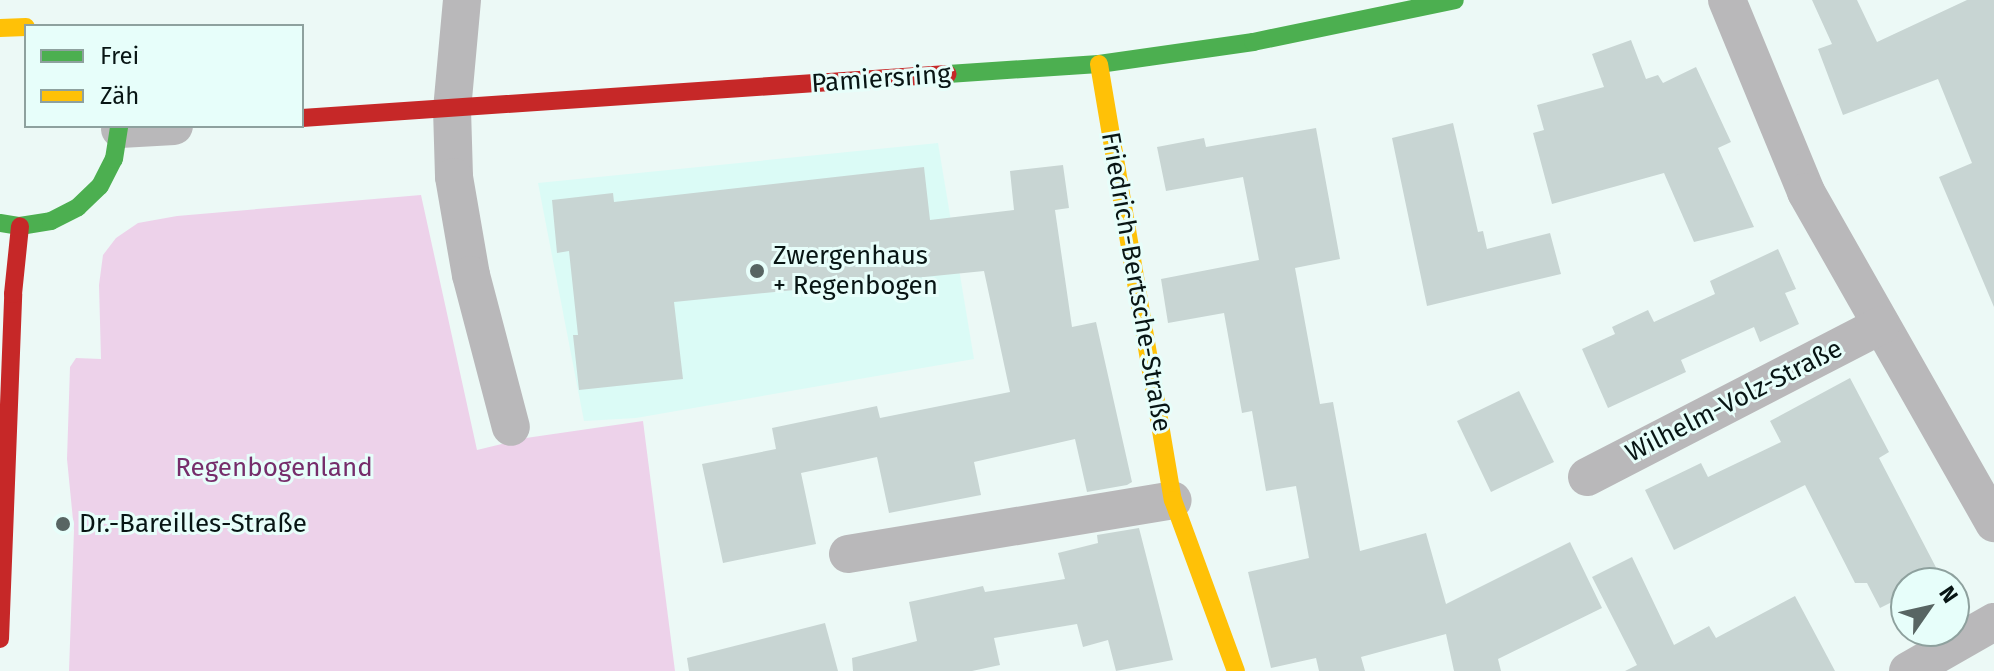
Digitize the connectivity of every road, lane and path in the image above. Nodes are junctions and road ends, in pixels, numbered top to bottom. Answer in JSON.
{"nodes":[{"id":1,"x":462,"y":0,"type":"edge"},
{"id":2,"x":1455,"y":0,"type":"edge"},
{"id":3,"x":1727,"y":0,"type":"edge"},
{"id":4,"x":1099,"y":64,"type":"junction"},
{"id":5,"x":452,"y":109,"type":"junction"},
{"id":6,"x":304,"y":118,"type":"edge"},
{"id":7,"x":120,"y":128,"type":"edge"},
{"id":8,"x":0,"y":223,"type":"edge"},
{"id":9,"x":20,"y":226,"type":"junction"},
{"id":10,"x":1881,"y":325,"type":"junction"},
{"id":11,"x":511,"y":427,"type":"dead end"},
{"id":12,"x":1587,"y":477,"type":"dead end"},
{"id":13,"x":1173,"y":500,"type":"junction"},
{"id":14,"x":1994,"y":523,"type":"edge"},
{"id":15,"x":848,"y":554,"type":"dead end"},
{"id":16,"x":1994,"y":622,"type":"edge"},
{"id":17,"x":0,"y":639,"type":"edge"},
{"id":18,"x":1236,"y":671,"type":"edge"},
{"id":19,"x":1908,"y":671,"type":"edge"}],
"edges":[{"from":1,"to":5,"type":"street"},
{"from":2,"to":4,"type":"street","name":"Pamiersring"},
{"from":3,"to":10,"type":"street"},
{"from":4,"to":5,"type":"street","name":"Pamiersring"},
{"from":4,"to":13,"type":"street","name":"Friedrich-Bertsche-Straße"},
{"from":5,"to":6,"type":"street","name":"Pamiersring"},
{"from":5,"to":11,"type":"street"},
{"from":7,"to":9,"type":"street"},
{"from":8,"to":9,"type":"street"},
{"from":9,"to":17,"type":"street"},
{"from":10,"to":12,"type":"street","name":"Wilhelm-Volz-Straße"},
{"from":10,"to":14,"type":"street"},
{"from":13,"to":15,"type":"street"},
{"from":13,"to":18,"type":"street","name":"Friedrich-Bertsche-Straße"},
{"from":16,"to":19,"type":"street"}]}
